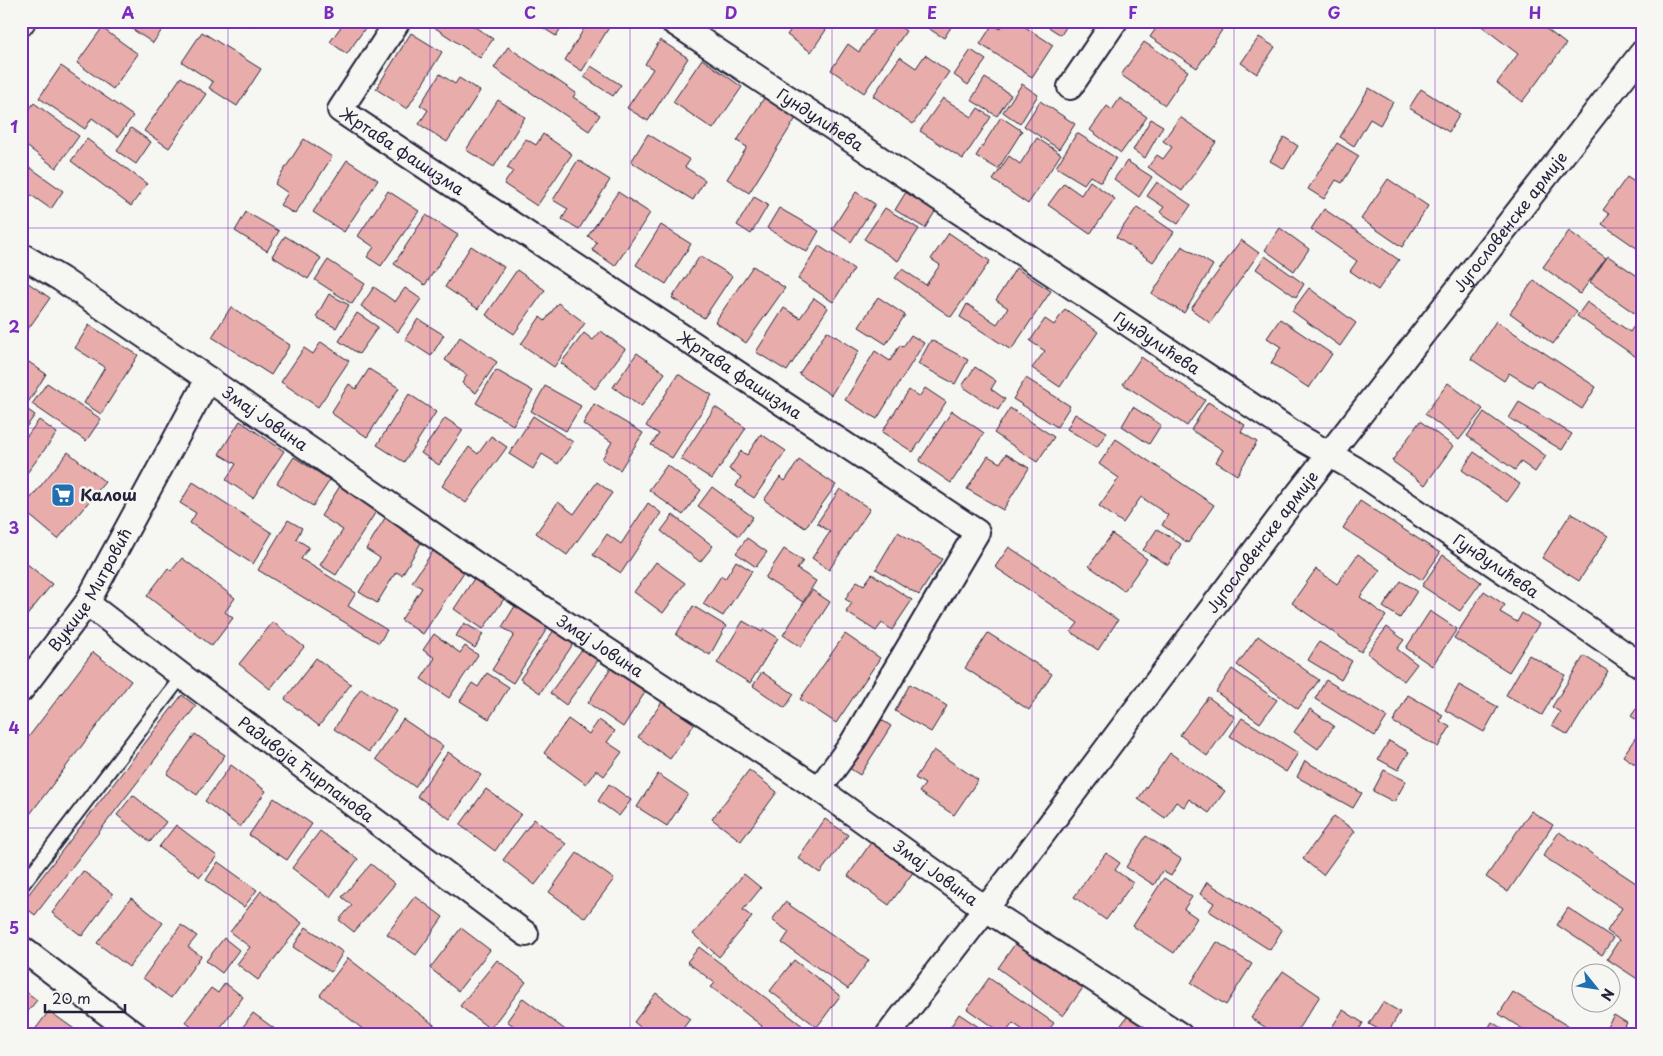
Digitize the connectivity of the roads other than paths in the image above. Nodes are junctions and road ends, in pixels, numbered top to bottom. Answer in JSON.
{"nodes":[{"id":1,"x":398,"y":21,"type":"edge"},
{"id":2,"x":672,"y":21,"type":"edge"},
{"id":3,"x":1115,"y":21,"type":"edge"},
{"id":4,"x":1642,"y":53,"type":"edge"},
{"id":5,"x":1070,"y":87,"type":"dead end"},
{"id":6,"x":21,"y":255,"type":"edge"},
{"id":7,"x":208,"y":379,"type":"junction"},
{"id":8,"x":1330,"y":454,"type":"junction"},
{"id":9,"x":87,"y":603,"type":"junction"},
{"id":10,"x":1642,"y":666,"type":"edge"},
{"id":11,"x":182,"y":676,"type":"junction"},
{"id":12,"x":21,"y":690,"type":"edge"},
{"id":13,"x":819,"y":789,"type":"junction"},
{"id":14,"x":21,"y":887,"type":"edge"},
{"id":15,"x":986,"y":909,"type":"junction"},
{"id":16,"x":526,"y":934,"type":"dead end"},
{"id":17,"x":21,"y":948,"type":"edge"},
{"id":18,"x":136,"y":1035,"type":"edge"},
{"id":19,"x":888,"y":1035,"type":"edge"},
{"id":20,"x":1180,"y":1035,"type":"edge"}],
"edges":[{"from":1,"to":13,"type":"street","name":"Жртава фашизма"},
{"from":2,"to":8,"type":"street","name":"Гундулићева"},
{"from":3,"to":5,"type":"street"},
{"from":4,"to":8,"type":"street","name":"Југословенске армије"},
{"from":6,"to":7,"type":"street","name":"Змај Јовина"},
{"from":7,"to":9,"type":"street","name":"Вукице Митровић"},
{"from":7,"to":13,"type":"street","name":"Змај Јовина"},
{"from":8,"to":10,"type":"street","name":"Гундулићева"},
{"from":8,"to":15,"type":"street","name":"Југословенске армије"},
{"from":9,"to":11,"type":"street","name":"Радивоја Ћирпанова"},
{"from":9,"to":12,"type":"street","name":"Вукице Митровић"},
{"from":11,"to":14,"type":"lane"},
{"from":11,"to":16,"type":"street","name":"Радивоја Ћирпанова"},
{"from":13,"to":15,"type":"street","name":"Змај Јовина"},
{"from":15,"to":19,"type":"street","name":"Југословенске армије"},
{"from":15,"to":20,"type":"street","name":"Змај Јовина"},
{"from":17,"to":18,"type":"street"}]}
